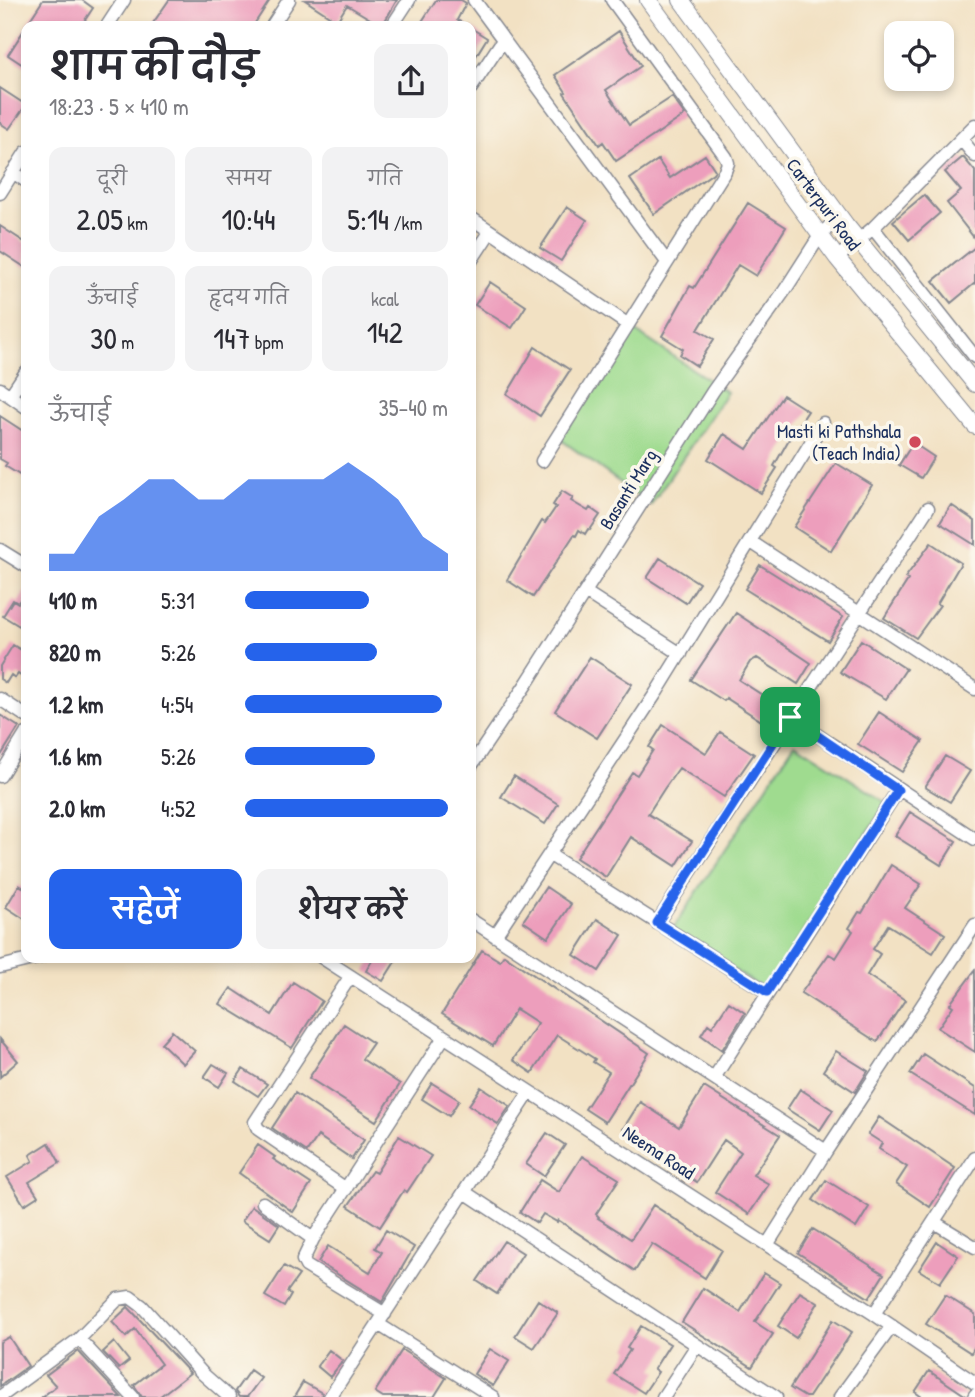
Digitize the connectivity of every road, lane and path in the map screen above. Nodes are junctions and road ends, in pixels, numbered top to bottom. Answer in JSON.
{"nodes":[{"id":1,"x":124,"y":0,"type":"edge"},
{"id":2,"x":289,"y":0,"type":"edge"},
{"id":3,"x":409,"y":0,"type":"edge"},
{"id":4,"x":474,"y":0,"type":"edge"},
{"id":5,"x":612,"y":0,"type":"edge"},
{"id":6,"x":648,"y":0,"type":"edge"},
{"id":7,"x":681,"y":0,"type":"edge"},
{"id":8,"x":110,"y":21,"type":"edge"},
{"id":9,"x":275,"y":21,"type":"edge"},
{"id":10,"x":395,"y":21,"type":"edge"},
{"id":11,"x":503,"y":40,"type":"junction"},
{"id":12,"x":476,"y":80,"type":"edge"},
{"id":13,"x":975,"y":125,"type":"edge"},
{"id":14,"x":961,"y":139,"type":"junction"},
{"id":15,"x":975,"y":156,"type":"edge"},
{"id":16,"x":21,"y":160,"type":"edge"},
{"id":17,"x":13,"y":172,"type":"junction"},
{"id":18,"x":21,"y":178,"type":"edge"},
{"id":19,"x":0,"y":193,"type":"edge"},
{"id":20,"x":839,"y":217,"type":"junction"},
{"id":21,"x":476,"y":222,"type":"edge"},
{"id":22,"x":873,"y":228,"type":"junction"},
{"id":23,"x":490,"y":232,"type":"junction"},
{"id":24,"x":821,"y":234,"type":"junction"},
{"id":25,"x":857,"y":239,"type":"junction"},
{"id":26,"x":476,"y":253,"type":"edge"},
{"id":27,"x":837,"y":258,"type":"junction"},
{"id":28,"x":667,"y":262,"type":"junction"},
{"id":29,"x":627,"y":324,"type":"junction"},
{"id":30,"x":975,"y":357,"type":"edge"},
{"id":31,"x":21,"y":377,"type":"edge"},
{"id":32,"x":975,"y":384,"type":"edge"},
{"id":33,"x":5,"y":393,"type":"edge"},
{"id":34,"x":21,"y":404,"type":"edge"},
{"id":35,"x":823,"y":423,"type":"dead end"},
{"id":36,"x":975,"y":426,"type":"edge"},
{"id":37,"x":542,"y":461,"type":"dead end"},
{"id":38,"x":928,"y":508,"type":"dead end"},
{"id":39,"x":751,"y":542,"type":"junction"},
{"id":40,"x":0,"y":550,"type":"edge"},
{"id":41,"x":21,"y":563,"type":"edge"},
{"id":42,"x":585,"y":592,"type":"junction"},
{"id":43,"x":860,"y":613,"type":"junction"},
{"id":44,"x":681,"y":654,"type":"junction"},
{"id":45,"x":975,"y":689,"type":"edge"},
{"id":46,"x":0,"y":699,"type":"edge"},
{"id":47,"x":21,"y":713,"type":"edge"},
{"id":48,"x":790,"y":717,"type":"junction"},
{"id":49,"x":21,"y":742,"type":"edge"},
{"id":50,"x":476,"y":758,"type":"edge"},
{"id":51,"x":0,"y":776,"type":"edge"},
{"id":52,"x":898,"y":790,"type":"junction"},
{"id":53,"x":975,"y":839,"type":"edge"},
{"id":54,"x":550,"y":855,"type":"junction"},
{"id":55,"x":476,"y":923,"type":"edge"},
{"id":56,"x":657,"y":923,"type":"junction"},
{"id":57,"x":975,"y":925,"type":"edge"},
{"id":58,"x":495,"y":936,"type":"junction"},
{"id":59,"x":21,"y":962,"type":"edge"},
{"id":60,"x":329,"y":963,"type":"edge"},
{"id":61,"x":0,"y":967,"type":"edge"},
{"id":62,"x":349,"y":977,"type":"junction"},
{"id":63,"x":767,"y":992,"type":"junction"},
{"id":64,"x":444,"y":1037,"type":"junction"},
{"id":65,"x":714,"y":1078,"type":"junction"},
{"id":66,"x":529,"y":1093,"type":"junction"},
{"id":67,"x":826,"y":1151,"type":"junction"},
{"id":68,"x":975,"y":1158,"type":"edge"},
{"id":69,"x":346,"y":1189,"type":"junction"},
{"id":70,"x":466,"y":1192,"type":"junction"},
{"id":71,"x":263,"y":1203,"type":"dead end"},
{"id":72,"x":933,"y":1222,"type":"junction"},
{"id":73,"x":313,"y":1239,"type":"junction"},
{"id":74,"x":767,"y":1245,"type":"junction"},
{"id":75,"x":975,"y":1248,"type":"edge"},
{"id":76,"x":874,"y":1314,"type":"junction"},
{"id":77,"x":382,"y":1319,"type":"junction"},
{"id":78,"x":892,"y":1326,"type":"junction"},
{"id":79,"x":79,"y":1339,"type":"junction"},
{"id":80,"x":696,"y":1345,"type":"junction"},
{"id":81,"x":975,"y":1383,"type":"edge"},
{"id":82,"x":0,"y":1397,"type":"edge"},
{"id":83,"x":131,"y":1397,"type":"edge"},
{"id":84,"x":229,"y":1397,"type":"edge"},
{"id":85,"x":330,"y":1397,"type":"edge"},
{"id":86,"x":493,"y":1397,"type":"edge"},
{"id":87,"x":663,"y":1397,"type":"edge"},
{"id":88,"x":776,"y":1397,"type":"edge"},
{"id":89,"x":840,"y":1397,"type":"edge"}],
"edges":[{"from":1,"to":8,"type":"street"},
{"from":2,"to":9,"type":"street"},
{"from":3,"to":10,"type":"street"},
{"from":4,"to":11,"type":"street"},
{"from":5,"to":28,"type":"street"},
{"from":6,"to":24,"type":"main road","name":"Carterpuri Road"},
{"from":7,"to":20,"type":"main road","name":"Carterpuri Road"},
{"from":11,"to":12,"type":"street"},
{"from":11,"to":28,"type":"street"},
{"from":13,"to":14,"type":"street"},
{"from":14,"to":15,"type":"street"},
{"from":14,"to":22,"type":"street"},
{"from":16,"to":17,"type":"street"},
{"from":17,"to":18,"type":"street"},
{"from":17,"to":19,"type":"street"},
{"from":20,"to":24,"type":"street","name":"Basanti Marg"},
{"from":20,"to":25,"type":"main road","name":"Carterpuri Road"},
{"from":21,"to":23,"type":"street"},
{"from":22,"to":25,"type":"street"},
{"from":22,"to":30,"type":"street"},
{"from":23,"to":26,"type":"street"},
{"from":23,"to":29,"type":"street"},
{"from":24,"to":27,"type":"main road","name":"Carterpuri Road"},
{"from":24,"to":42,"type":"street","name":"Basanti Marg"},
{"from":25,"to":27,"type":"street"},
{"from":25,"to":32,"type":"main road","name":"Carterpuri Road"},
{"from":27,"to":36,"type":"main road","name":"Carterpuri Road"},
{"from":28,"to":29,"type":"street"},
{"from":29,"to":37,"type":"street"},
{"from":31,"to":33,"type":"street"},
{"from":33,"to":34,"type":"street"},
{"from":35,"to":39,"type":"street"},
{"from":38,"to":43,"type":"street"},
{"from":39,"to":43,"type":"street"},
{"from":39,"to":44,"type":"street"},
{"from":40,"to":41,"type":"street"},
{"from":42,"to":44,"type":"street"},
{"from":42,"to":50,"type":"street","name":"Basanti Marg"},
{"from":43,"to":45,"type":"street"},
{"from":43,"to":48,"type":"street"},
{"from":44,"to":54,"type":"street"},
{"from":46,"to":47,"type":"street"},
{"from":48,"to":52,"type":"street"},
{"from":48,"to":56,"type":"street"},
{"from":49,"to":51,"type":"street"},
{"from":52,"to":53,"type":"street"},
{"from":52,"to":63,"type":"street"},
{"from":54,"to":56,"type":"street"},
{"from":54,"to":58,"type":"street"},
{"from":55,"to":58,"type":"street"},
{"from":56,"to":63,"type":"street"},
{"from":57,"to":67,"type":"street"},
{"from":58,"to":65,"type":"street"},
{"from":59,"to":61,"type":"street"},
{"from":60,"to":62,"type":"street","name":"Neema Road"},
{"from":62,"to":64,"type":"street","name":"Neema Road"},
{"from":62,"to":69,"type":"street"},
{"from":63,"to":65,"type":"street"},
{"from":64,"to":66,"type":"street","name":"Neema Road"},
{"from":64,"to":69,"type":"street"},
{"from":65,"to":67,"type":"street"},
{"from":66,"to":70,"type":"street"},
{"from":66,"to":74,"type":"street","name":"Neema Road"},
{"from":67,"to":74,"type":"street"},
{"from":68,"to":72,"type":"street"},
{"from":69,"to":73,"type":"street"},
{"from":70,"to":77,"type":"street"},
{"from":70,"to":80,"type":"street"},
{"from":71,"to":73,"type":"street"},
{"from":72,"to":75,"type":"street"},
{"from":72,"to":76,"type":"street"},
{"from":73,"to":77,"type":"street"},
{"from":74,"to":76,"type":"street","name":"Neema Road"},
{"from":76,"to":78,"type":"street","name":"Neema Road"},
{"from":77,"to":85,"type":"street"},
{"from":77,"to":86,"type":"street"},
{"from":78,"to":81,"type":"street","name":"Neema Road"},
{"from":78,"to":89,"type":"street"},
{"from":79,"to":82,"type":"street"},
{"from":79,"to":83,"type":"street"},
{"from":79,"to":84,"type":"street"},
{"from":80,"to":87,"type":"street"},
{"from":80,"to":88,"type":"street"}]}
